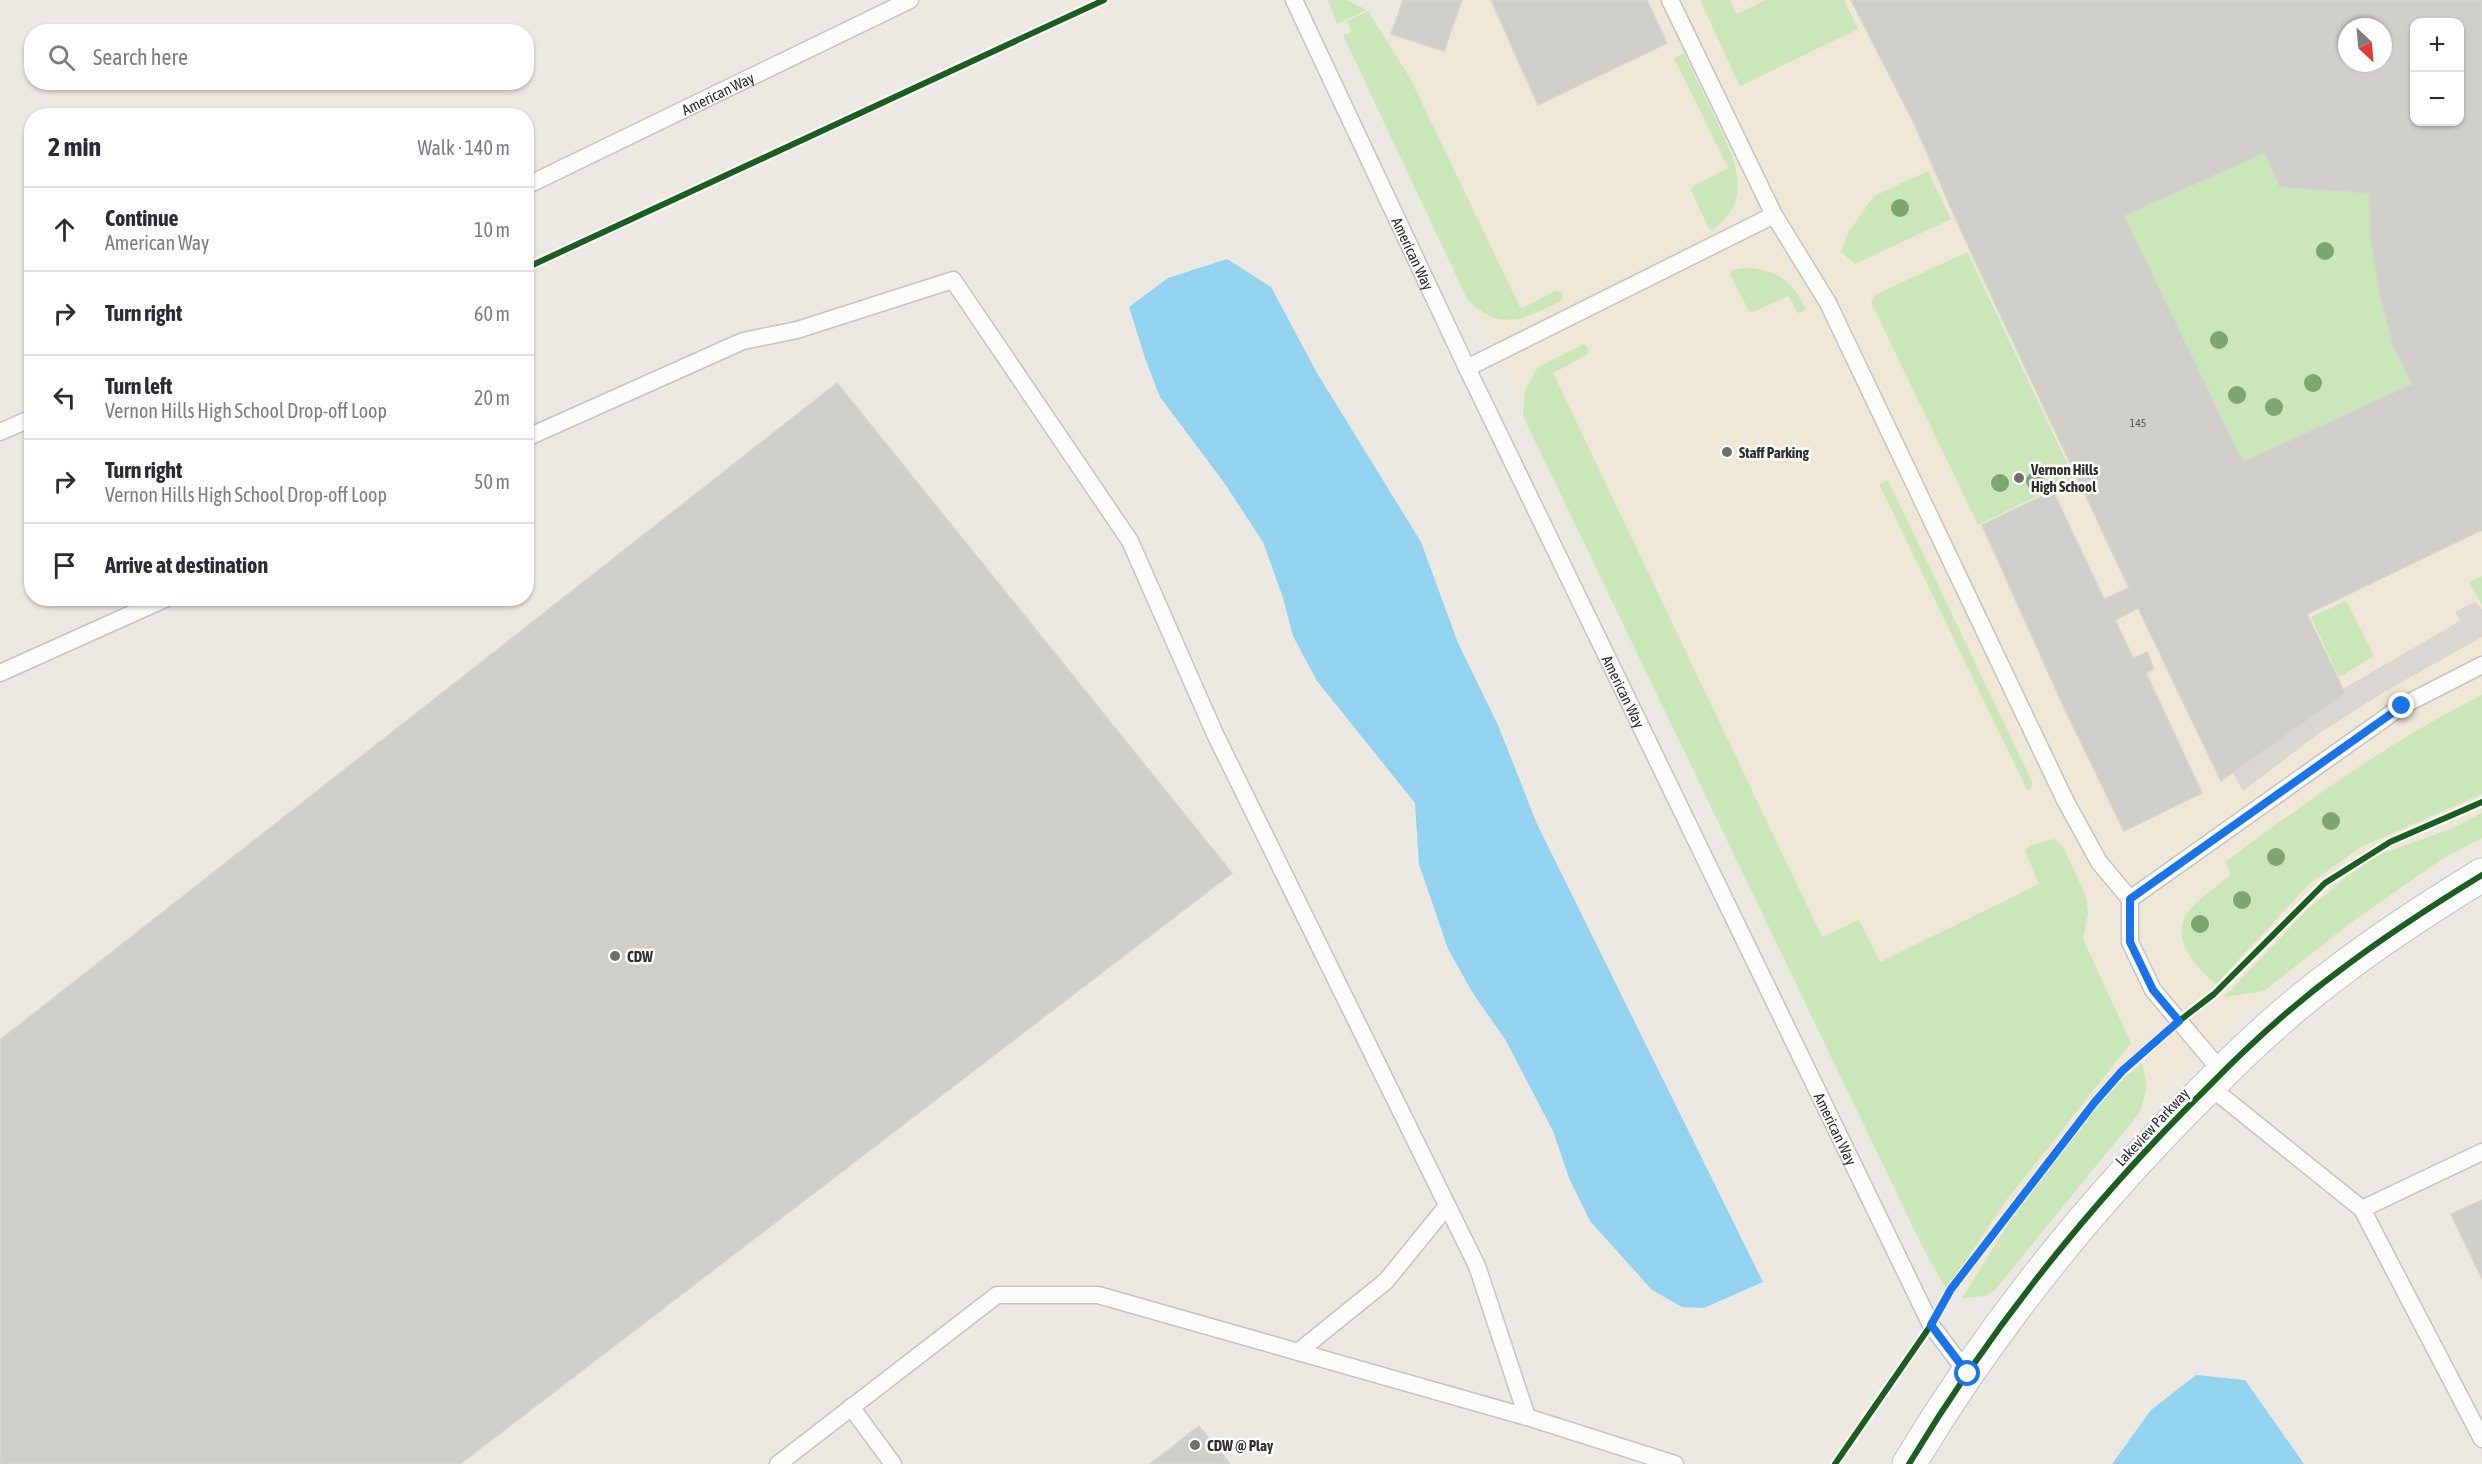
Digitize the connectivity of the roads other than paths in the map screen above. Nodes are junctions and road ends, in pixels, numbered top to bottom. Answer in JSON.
{"nodes":[{"id":1,"x":910,"y":0,"type":"edge"},
{"id":2,"x":1294,"y":0,"type":"edge"},
{"id":3,"x":1670,"y":0,"type":"edge"},
{"id":4,"x":534,"y":182,"type":"edge"},
{"id":5,"x":1774,"y":215,"type":"junction"},
{"id":6,"x":1467,"y":368,"type":"junction"},
{"id":7,"x":24,"y":422,"type":"edge"},
{"id":8,"x":0,"y":432,"type":"edge"},
{"id":9,"x":534,"y":434,"type":"edge"},
{"id":10,"x":149,"y":606,"type":"edge"},
{"id":11,"x":2482,"y":665,"type":"edge"},
{"id":12,"x":0,"y":673,"type":"edge"},
{"id":13,"x":2482,"y":875,"type":"edge"},
{"id":14,"x":2130,"y":899,"type":"junction"},
{"id":15,"x":2216,"y":1079,"type":"junction"},
{"id":16,"x":2482,"y":1152,"type":"edge"},
{"id":17,"x":1447,"y":1206,"type":"junction"},
{"id":18,"x":2362,"y":1209,"type":"junction"},
{"id":19,"x":1298,"y":1352,"type":"junction"},
{"id":20,"x":1968,"y":1374,"type":"junction"},
{"id":21,"x":851,"y":1407,"type":"junction"},
{"id":22,"x":1527,"y":1417,"type":"junction"},
{"id":23,"x":2482,"y":1438,"type":"edge"},
{"id":24,"x":777,"y":1464,"type":"edge"},
{"id":25,"x":893,"y":1464,"type":"edge"},
{"id":26,"x":1675,"y":1464,"type":"edge"},
{"id":27,"x":1909,"y":1464,"type":"edge"}],
"edges":[{"from":1,"to":4,"type":"lane","name":"American Way"},
{"from":2,"to":6,"type":"lane","name":"American Way"},
{"from":3,"to":5,"type":"lane"},
{"from":5,"to":6,"type":"lane"},
{"from":5,"to":14,"type":"lane"},
{"from":6,"to":20,"type":"lane","name":"American Way"},
{"from":7,"to":8,"type":"lane"},
{"from":9,"to":17,"type":"lane"},
{"from":10,"to":12,"type":"lane"},
{"from":11,"to":14,"type":"lane"},
{"from":13,"to":15,"type":"street","name":"Lakeview Parkway"},
{"from":14,"to":15,"type":"lane"},
{"from":15,"to":18,"type":"lane"},
{"from":15,"to":20,"type":"street","name":"Lakeview Parkway"},
{"from":16,"to":18,"type":"lane"},
{"from":17,"to":19,"type":"lane"},
{"from":17,"to":22,"type":"lane"},
{"from":18,"to":23,"type":"lane"},
{"from":19,"to":21,"type":"lane"},
{"from":19,"to":22,"type":"lane"},
{"from":20,"to":27,"type":"street","name":"Lakeview Parkway"},
{"from":21,"to":24,"type":"lane"},
{"from":21,"to":25,"type":"lane"},
{"from":22,"to":26,"type":"lane"}]}
